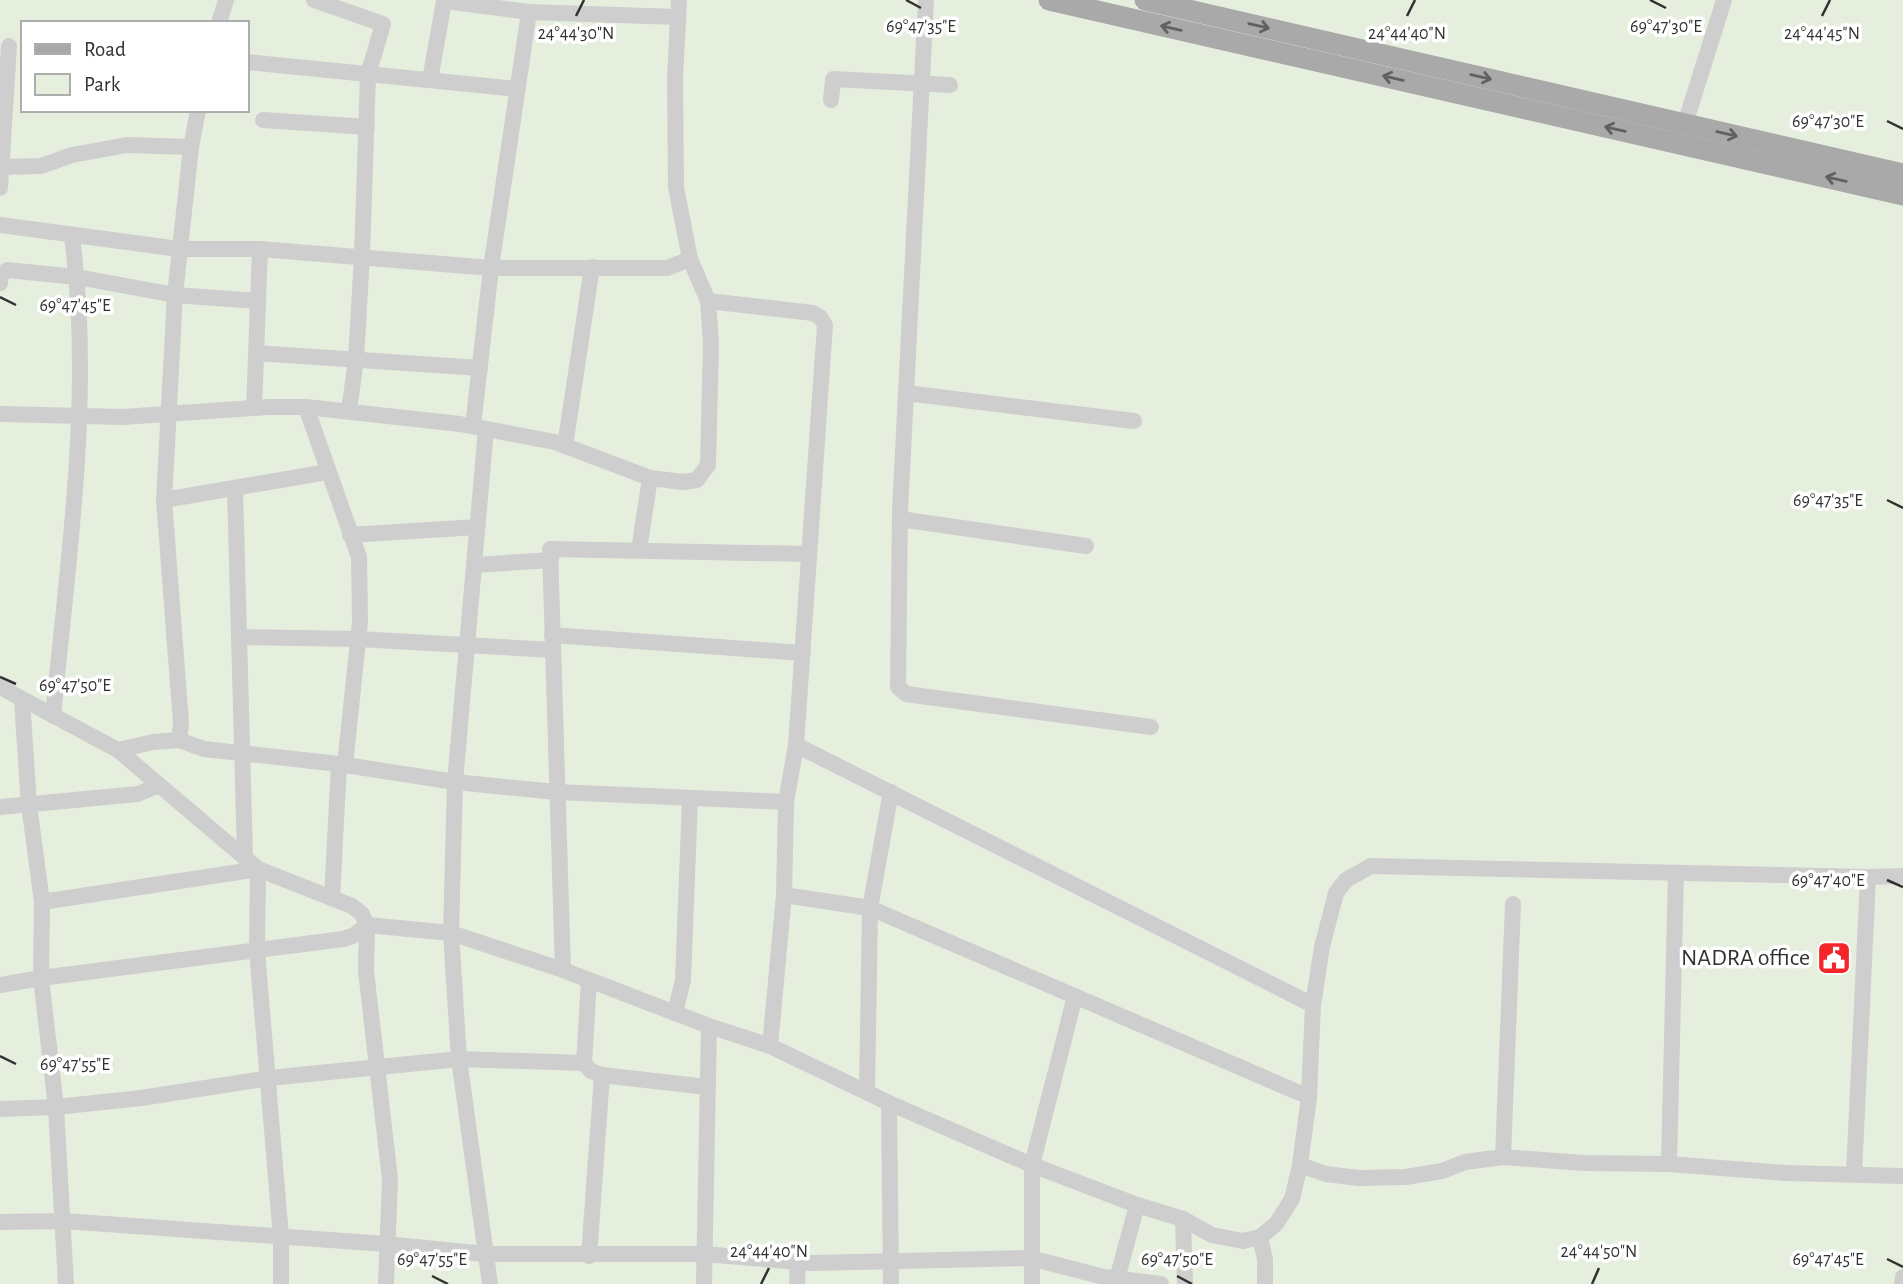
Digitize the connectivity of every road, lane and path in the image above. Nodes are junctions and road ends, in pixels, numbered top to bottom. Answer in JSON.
{"nodes":[{"id":1,"x":226,"y":0,"type":"edge"},
{"id":2,"x":314,"y":0,"type":"edge"},
{"id":3,"x":680,"y":0,"type":"edge"},
{"id":4,"x":926,"y":0,"type":"edge"},
{"id":5,"x":1049,"y":0,"type":"edge"},
{"id":6,"x":1145,"y":0,"type":"edge"},
{"id":7,"x":1724,"y":0,"type":"edge"},
{"id":8,"x":529,"y":12,"type":"junction"},
{"id":9,"x":677,"y":17,"type":"junction"},
{"id":10,"x":220,"y":21,"type":"edge"},
{"id":11,"x":10,"y":46,"type":"edge"},
{"id":12,"x":248,"y":62,"type":"edge"},
{"id":13,"x":368,"y":75,"type":"junction"},
{"id":14,"x":430,"y":80,"type":"junction"},
{"id":15,"x":922,"y":83,"type":"junction"},
{"id":16,"x":950,"y":85,"type":"dead end"},
{"id":17,"x":517,"y":89,"type":"junction"},
{"id":18,"x":831,"y":100,"type":"dead end"},
{"id":19,"x":198,"y":112,"type":"edge"},
{"id":20,"x":263,"y":120,"type":"dead end"},
{"id":21,"x":1685,"y":124,"type":"junction"},
{"id":22,"x":367,"y":127,"type":"junction"},
{"id":23,"x":191,"y":147,"type":"junction"},
{"id":24,"x":1903,"y":174,"type":"edge"},
{"id":25,"x":1,"y":179,"type":"edge"},
{"id":26,"x":1903,"y":195,"type":"edge"},
{"id":27,"x":0,"y":225,"type":"edge"},
{"id":28,"x":72,"y":237,"type":"junction"},
{"id":29,"x":260,"y":249,"type":"junction"},
{"id":30,"x":179,"y":250,"type":"junction"},
{"id":31,"x":362,"y":256,"type":"junction"},
{"id":32,"x":690,"y":259,"type":"junction"},
{"id":33,"x":592,"y":267,"type":"junction"},
{"id":34,"x":491,"y":268,"type":"junction"},
{"id":35,"x":2,"y":274,"type":"edge"},
{"id":36,"x":77,"y":276,"type":"junction"},
{"id":37,"x":174,"y":295,"type":"junction"},
{"id":38,"x":258,"y":301,"type":"junction"},
{"id":39,"x":708,"y":301,"type":"junction"},
{"id":40,"x":256,"y":353,"type":"junction"},
{"id":41,"x":356,"y":359,"type":"junction"},
{"id":42,"x":480,"y":368,"type":"junction"},
{"id":43,"x":906,"y":393,"type":"junction"},
{"id":44,"x":306,"y":407,"type":"junction"},
{"id":45,"x":254,"y":408,"type":"junction"},
{"id":46,"x":349,"y":411,"type":"junction"},
{"id":47,"x":169,"y":413,"type":"junction"},
{"id":48,"x":0,"y":414,"type":"edge"},
{"id":49,"x":80,"y":417,"type":"junction"},
{"id":50,"x":1134,"y":421,"type":"dead end"},
{"id":51,"x":479,"y":428,"type":"junction"},
{"id":52,"x":565,"y":446,"type":"junction"},
{"id":53,"x":327,"y":472,"type":"junction"},
{"id":54,"x":650,"y":478,"type":"junction"},
{"id":55,"x":235,"y":488,"type":"junction"},
{"id":56,"x":164,"y":500,"type":"junction"},
{"id":57,"x":900,"y":519,"type":"junction"},
{"id":58,"x":477,"y":527,"type":"junction"},
{"id":59,"x":350,"y":535,"type":"junction"},
{"id":60,"x":1086,"y":546,"type":"dead end"},
{"id":61,"x":639,"y":550,"type":"junction"},
{"id":62,"x":809,"y":554,"type":"junction"},
{"id":63,"x":551,"y":560,"type":"junction"},
{"id":64,"x":474,"y":565,"type":"junction"},
{"id":65,"x":239,"y":637,"type":"junction"},
{"id":66,"x":358,"y":639,"type":"junction"},
{"id":67,"x":553,"y":643,"type":"junction"},
{"id":68,"x":467,"y":647,"type":"junction"},
{"id":69,"x":803,"y":653,"type":"junction"},
{"id":70,"x":0,"y":687,"type":"edge"},
{"id":71,"x":22,"y":700,"type":"junction"},
{"id":72,"x":53,"y":716,"type":"junction"},
{"id":73,"x":1151,"y":727,"type":"dead end"},
{"id":74,"x":179,"y":740,"type":"junction"},
{"id":75,"x":796,"y":745,"type":"junction"},
{"id":76,"x":118,"y":750,"type":"junction"},
{"id":77,"x":243,"y":753,"type":"junction"},
{"id":78,"x":342,"y":765,"type":"junction"},
{"id":79,"x":455,"y":782,"type":"junction"},
{"id":80,"x":157,"y":786,"type":"junction"},
{"id":81,"x":556,"y":792,"type":"junction"},
{"id":82,"x":891,"y":792,"type":"junction"},
{"id":83,"x":690,"y":798,"type":"junction"},
{"id":84,"x":786,"y":802,"type":"junction"},
{"id":85,"x":29,"y":805,"type":"junction"},
{"id":86,"x":0,"y":807,"type":"edge"},
{"id":87,"x":245,"y":857,"type":"junction"},
{"id":88,"x":258,"y":869,"type":"junction"},
{"id":89,"x":1676,"y":873,"type":"junction"},
{"id":90,"x":1903,"y":876,"type":"edge"},
{"id":91,"x":1868,"y":877,"type":"junction"},
{"id":92,"x":784,"y":895,"type":"junction"},
{"id":93,"x":332,"y":898,"type":"junction"},
{"id":94,"x":42,"y":902,"type":"junction"},
{"id":95,"x":1513,"y":904,"type":"dead end"},
{"id":96,"x":870,"y":908,"type":"junction"},
{"id":97,"x":367,"y":925,"type":"junction"},
{"id":98,"x":451,"y":933,"type":"junction"},
{"id":99,"x":257,"y":951,"type":"junction"},
{"id":100,"x":563,"y":970,"type":"junction"},
{"id":101,"x":41,"y":978,"type":"junction"},
{"id":102,"x":589,"y":980,"type":"junction"},
{"id":103,"x":0,"y":985,"type":"edge"},
{"id":104,"x":1075,"y":996,"type":"junction"},
{"id":105,"x":1313,"y":1005,"type":"junction"},
{"id":106,"x":675,"y":1013,"type":"junction"},
{"id":107,"x":709,"y":1026,"type":"junction"},
{"id":108,"x":770,"y":1046,"type":"junction"},
{"id":109,"x":459,"y":1059,"type":"junction"},
{"id":110,"x":584,"y":1063,"type":"junction"},
{"id":111,"x":376,"y":1068,"type":"junction"},
{"id":112,"x":602,"y":1074,"type":"junction"},
{"id":113,"x":269,"y":1078,"type":"junction"},
{"id":114,"x":708,"y":1087,"type":"junction"},
{"id":115,"x":867,"y":1092,"type":"junction"},
{"id":116,"x":1309,"y":1097,"type":"junction"},
{"id":117,"x":889,"y":1103,"type":"junction"},
{"id":118,"x":56,"y":1107,"type":"junction"},
{"id":119,"x":0,"y":1109,"type":"edge"},
{"id":120,"x":1503,"y":1157,"type":"junction"},
{"id":121,"x":1032,"y":1164,"type":"junction"},
{"id":122,"x":1669,"y":1164,"type":"junction"},
{"id":123,"x":1300,"y":1165,"type":"junction"},
{"id":124,"x":1854,"y":1174,"type":"junction"},
{"id":125,"x":1903,"y":1176,"type":"edge"},
{"id":126,"x":1137,"y":1205,"type":"junction"},
{"id":127,"x":1183,"y":1219,"type":"junction"},
{"id":128,"x":64,"y":1221,"type":"junction"},
{"id":129,"x":0,"y":1222,"type":"edge"},
{"id":130,"x":281,"y":1237,"type":"junction"},
{"id":131,"x":1260,"y":1237,"type":"junction"},
{"id":132,"x":386,"y":1244,"type":"junction"},
{"id":133,"x":485,"y":1254,"type":"junction"},
{"id":134,"x":703,"y":1254,"type":"junction"},
{"id":135,"x":589,"y":1256,"type":"junction"},
{"id":136,"x":1030,"y":1258,"type":"junction"},
{"id":137,"x":798,"y":1262,"type":"junction"},
{"id":138,"x":891,"y":1262,"type":"junction"},
{"id":139,"x":1903,"y":1277,"type":"edge"},
{"id":140,"x":1108,"y":1280,"type":"edge"},
{"id":141,"x":66,"y":1284,"type":"edge"},
{"id":142,"x":281,"y":1284,"type":"edge"},
{"id":143,"x":386,"y":1284,"type":"edge"},
{"id":144,"x":490,"y":1284,"type":"edge"},
{"id":145,"x":704,"y":1284,"type":"edge"},
{"id":146,"x":797,"y":1284,"type":"edge"},
{"id":147,"x":891,"y":1284,"type":"edge"},
{"id":148,"x":1032,"y":1284,"type":"edge"},
{"id":149,"x":1161,"y":1284,"type":"edge"},
{"id":150,"x":1185,"y":1284,"type":"edge"},
{"id":151,"x":1265,"y":1284,"type":"edge"},
{"id":152,"x":1902,"y":1284,"type":"edge"}],
"edges":[{"from":1,"to":10,"type":"street"},
{"from":2,"to":13,"type":"street"},
{"from":3,"to":9,"type":"street"},
{"from":4,"to":15,"type":"street"},
{"from":26,"to":5,"type":"main road","one_way":true},
{"from":6,"to":21,"type":"main road","one_way":true},
{"from":7,"to":21,"type":"street"},
{"from":8,"to":9,"type":"street"},
{"from":8,"to":14,"type":"street"},
{"from":8,"to":17,"type":"street"},
{"from":9,"to":32,"type":"street"},
{"from":11,"to":25,"type":"street"},
{"from":12,"to":13,"type":"street"},
{"from":13,"to":14,"type":"street"},
{"from":13,"to":22,"type":"street"},
{"from":14,"to":17,"type":"street"},
{"from":15,"to":16,"type":"street"},
{"from":15,"to":18,"type":"street"},
{"from":15,"to":43,"type":"street"},
{"from":17,"to":34,"type":"street"},
{"from":19,"to":23,"type":"street"},
{"from":20,"to":22,"type":"street"},
{"from":21,"to":24,"type":"main road","one_way":true},
{"from":22,"to":31,"type":"street"},
{"from":23,"to":25,"type":"street"},
{"from":23,"to":30,"type":"street"},
{"from":27,"to":28,"type":"street"},
{"from":28,"to":30,"type":"street"},
{"from":28,"to":36,"type":"street"},
{"from":29,"to":30,"type":"street"},
{"from":29,"to":31,"type":"street"},
{"from":29,"to":38,"type":"street"},
{"from":30,"to":37,"type":"street"},
{"from":31,"to":34,"type":"street"},
{"from":31,"to":41,"type":"street"},
{"from":32,"to":33,"type":"street"},
{"from":32,"to":39,"type":"street"},
{"from":33,"to":34,"type":"street"},
{"from":33,"to":52,"type":"street"},
{"from":34,"to":42,"type":"street"},
{"from":35,"to":36,"type":"street"},
{"from":36,"to":37,"type":"street"},
{"from":36,"to":49,"type":"street"},
{"from":37,"to":38,"type":"street"},
{"from":37,"to":47,"type":"street"},
{"from":38,"to":40,"type":"street"},
{"from":39,"to":54,"type":"street"},
{"from":39,"to":62,"type":"street"},
{"from":40,"to":41,"type":"street"},
{"from":40,"to":45,"type":"street"},
{"from":41,"to":42,"type":"street"},
{"from":41,"to":46,"type":"street"},
{"from":42,"to":51,"type":"street"},
{"from":43,"to":50,"type":"street"},
{"from":43,"to":57,"type":"street"},
{"from":44,"to":45,"type":"street"},
{"from":44,"to":46,"type":"street"},
{"from":44,"to":53,"type":"street"},
{"from":45,"to":47,"type":"street"},
{"from":46,"to":51,"type":"street"},
{"from":47,"to":49,"type":"street"},
{"from":47,"to":56,"type":"street"},
{"from":48,"to":49,"type":"street"},
{"from":49,"to":72,"type":"street"},
{"from":51,"to":52,"type":"street"},
{"from":51,"to":58,"type":"street"},
{"from":52,"to":54,"type":"street"},
{"from":53,"to":55,"type":"street"},
{"from":53,"to":59,"type":"street"},
{"from":54,"to":61,"type":"street"},
{"from":55,"to":56,"type":"street"},
{"from":55,"to":65,"type":"street"},
{"from":56,"to":74,"type":"street"},
{"from":57,"to":60,"type":"street"},
{"from":57,"to":73,"type":"street"},
{"from":58,"to":59,"type":"street"},
{"from":58,"to":64,"type":"street"},
{"from":59,"to":66,"type":"street"},
{"from":61,"to":62,"type":"street"},
{"from":61,"to":63,"type":"street"},
{"from":62,"to":69,"type":"street"},
{"from":63,"to":64,"type":"street"},
{"from":63,"to":67,"type":"street"},
{"from":64,"to":68,"type":"street"},
{"from":65,"to":66,"type":"street"},
{"from":65,"to":77,"type":"street"},
{"from":66,"to":68,"type":"street"},
{"from":66,"to":78,"type":"street"},
{"from":67,"to":68,"type":"street"},
{"from":67,"to":69,"type":"street"},
{"from":67,"to":81,"type":"street"},
{"from":68,"to":79,"type":"street"},
{"from":69,"to":75,"type":"street"},
{"from":70,"to":71,"type":"street"},
{"from":71,"to":72,"type":"street"},
{"from":71,"to":85,"type":"street"},
{"from":72,"to":76,"type":"street"},
{"from":74,"to":76,"type":"street"},
{"from":74,"to":77,"type":"street"},
{"from":75,"to":82,"type":"street"},
{"from":75,"to":84,"type":"street"},
{"from":76,"to":80,"type":"street"},
{"from":77,"to":78,"type":"street"},
{"from":77,"to":87,"type":"street"},
{"from":78,"to":79,"type":"street"},
{"from":78,"to":93,"type":"street"},
{"from":79,"to":81,"type":"street"},
{"from":79,"to":98,"type":"street"},
{"from":80,"to":85,"type":"street"},
{"from":80,"to":87,"type":"street"},
{"from":81,"to":83,"type":"street"},
{"from":81,"to":100,"type":"street"},
{"from":82,"to":96,"type":"street"},
{"from":82,"to":105,"type":"street"},
{"from":83,"to":84,"type":"street"},
{"from":83,"to":106,"type":"street"},
{"from":84,"to":92,"type":"street"},
{"from":85,"to":86,"type":"street"},
{"from":85,"to":94,"type":"street"},
{"from":87,"to":88,"type":"street"},
{"from":88,"to":93,"type":"street"},
{"from":88,"to":94,"type":"street"},
{"from":88,"to":99,"type":"street"},
{"from":89,"to":91,"type":"street"},
{"from":89,"to":105,"type":"street"},
{"from":89,"to":122,"type":"street"},
{"from":90,"to":91,"type":"street"},
{"from":91,"to":124,"type":"street"},
{"from":92,"to":96,"type":"street"},
{"from":92,"to":108,"type":"street"},
{"from":93,"to":97,"type":"street"},
{"from":94,"to":101,"type":"street"},
{"from":95,"to":120,"type":"street"},
{"from":96,"to":104,"type":"street"},
{"from":96,"to":115,"type":"street"},
{"from":97,"to":98,"type":"street"},
{"from":97,"to":99,"type":"street"},
{"from":97,"to":111,"type":"street"},
{"from":98,"to":100,"type":"street"},
{"from":98,"to":109,"type":"street"},
{"from":99,"to":101,"type":"street"},
{"from":99,"to":113,"type":"street"},
{"from":100,"to":102,"type":"street"},
{"from":101,"to":103,"type":"street"},
{"from":101,"to":118,"type":"street"},
{"from":102,"to":106,"type":"street"},
{"from":102,"to":110,"type":"street"},
{"from":104,"to":116,"type":"street"},
{"from":104,"to":121,"type":"street"},
{"from":105,"to":116,"type":"street"},
{"from":106,"to":107,"type":"street"},
{"from":107,"to":108,"type":"street"},
{"from":107,"to":114,"type":"street"},
{"from":108,"to":115,"type":"street"},
{"from":109,"to":110,"type":"street"},
{"from":109,"to":111,"type":"street"},
{"from":109,"to":133,"type":"street"},
{"from":110,"to":112,"type":"street"},
{"from":111,"to":113,"type":"street"},
{"from":111,"to":132,"type":"street"},
{"from":112,"to":114,"type":"street"},
{"from":112,"to":135,"type":"street"},
{"from":113,"to":118,"type":"street"},
{"from":113,"to":130,"type":"street"},
{"from":114,"to":134,"type":"street"},
{"from":115,"to":117,"type":"street"},
{"from":116,"to":123,"type":"street"},
{"from":117,"to":121,"type":"street"},
{"from":117,"to":138,"type":"street"},
{"from":118,"to":119,"type":"street"},
{"from":118,"to":128,"type":"street"},
{"from":120,"to":122,"type":"street"},
{"from":120,"to":123,"type":"street"},
{"from":121,"to":126,"type":"street"},
{"from":121,"to":136,"type":"street"},
{"from":122,"to":124,"type":"street"},
{"from":123,"to":131,"type":"street"},
{"from":124,"to":125,"type":"street"},
{"from":126,"to":127,"type":"street"},
{"from":126,"to":140,"type":"street"},
{"from":127,"to":131,"type":"street"},
{"from":127,"to":150,"type":"street"},
{"from":128,"to":129,"type":"street"},
{"from":128,"to":130,"type":"street"},
{"from":128,"to":141,"type":"street"},
{"from":130,"to":132,"type":"street"},
{"from":130,"to":142,"type":"street"},
{"from":131,"to":151,"type":"street"},
{"from":132,"to":133,"type":"street"},
{"from":132,"to":143,"type":"street"},
{"from":133,"to":135,"type":"street"},
{"from":133,"to":144,"type":"street"},
{"from":134,"to":135,"type":"street"},
{"from":134,"to":137,"type":"street"},
{"from":134,"to":145,"type":"street"},
{"from":136,"to":138,"type":"street"},
{"from":136,"to":140,"type":"street"},
{"from":136,"to":148,"type":"street"},
{"from":137,"to":138,"type":"street"},
{"from":137,"to":146,"type":"street"},
{"from":138,"to":147,"type":"street"},
{"from":139,"to":152,"type":"street"},
{"from":140,"to":149,"type":"street"}]}
